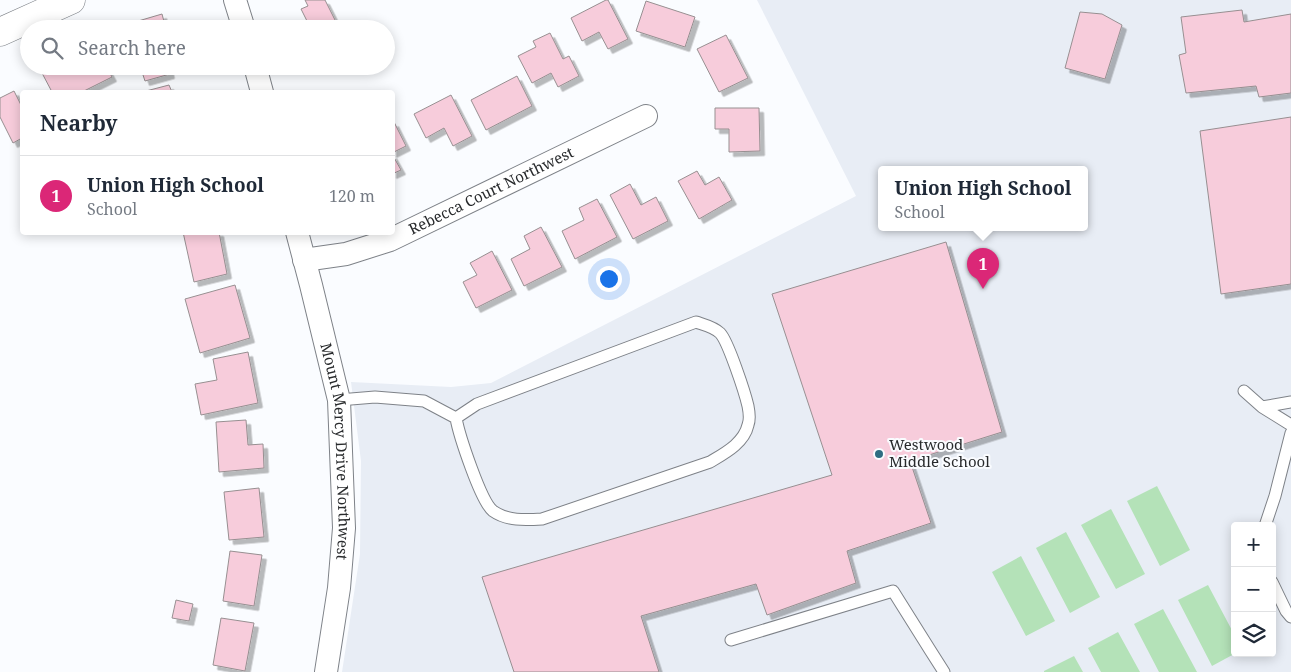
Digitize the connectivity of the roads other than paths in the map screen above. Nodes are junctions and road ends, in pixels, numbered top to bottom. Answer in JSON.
{"nodes":[{"id":1,"x":71,"y":0,"type":"edge"},
{"id":2,"x":234,"y":0,"type":"edge"},
{"id":3,"x":27,"y":20,"type":"edge"},
{"id":4,"x":241,"y":20,"type":"edge"},
{"id":5,"x":20,"y":23,"type":"edge"},
{"id":6,"x":0,"y":32,"type":"edge"},
{"id":7,"x":257,"y":75,"type":"edge"},
{"id":8,"x":261,"y":90,"type":"edge"},
{"id":9,"x":646,"y":116,"type":"dead end"},
{"id":10,"x":298,"y":235,"type":"edge"},
{"id":11,"x":304,"y":260,"type":"junction"},
{"id":12,"x":1244,"y":391,"type":"dead end"},
{"id":13,"x":339,"y":400,"type":"junction"},
{"id":14,"x":1291,"y":402,"type":"edge"},
{"id":15,"x":1262,"y":407,"type":"junction"},
{"id":16,"x":456,"y":418,"type":"junction"},
{"id":17,"x":1291,"y":425,"type":"edge"},
{"id":18,"x":1291,"y":433,"type":"edge"},
{"id":19,"x":1266,"y":522,"type":"edge"},
{"id":20,"x":1276,"y":590,"type":"edge"},
{"id":21,"x":1291,"y":617,"type":"edge"},
{"id":22,"x":731,"y":640,"type":"dead end"},
{"id":23,"x":326,"y":672,"type":"edge"},
{"id":24,"x":944,"y":672,"type":"edge"}],
"edges":[{"from":1,"to":3,"type":"main road"},
{"from":2,"to":4,"type":"street"},
{"from":5,"to":6,"type":"main road"},
{"from":7,"to":8,"type":"street"},
{"from":9,"to":11,"type":"street","name":"Rebecca Court Northwest"},
{"from":10,"to":11,"type":"street","name":"Mount Mercy Drive Northwest"},
{"from":11,"to":13,"type":"street","name":"Mount Mercy Drive Northwest"},
{"from":12,"to":15,"type":"lane"},
{"from":13,"to":16,"type":"lane"},
{"from":13,"to":23,"type":"street","name":"Mount Mercy Drive Northwest"},
{"from":14,"to":15,"type":"lane"},
{"from":15,"to":17,"type":"lane"},
{"from":16,"to":16,"type":"lane"},
{"from":18,"to":19,"type":"lane"},
{"from":20,"to":21,"type":"lane"},
{"from":22,"to":24,"type":"lane"}]}
